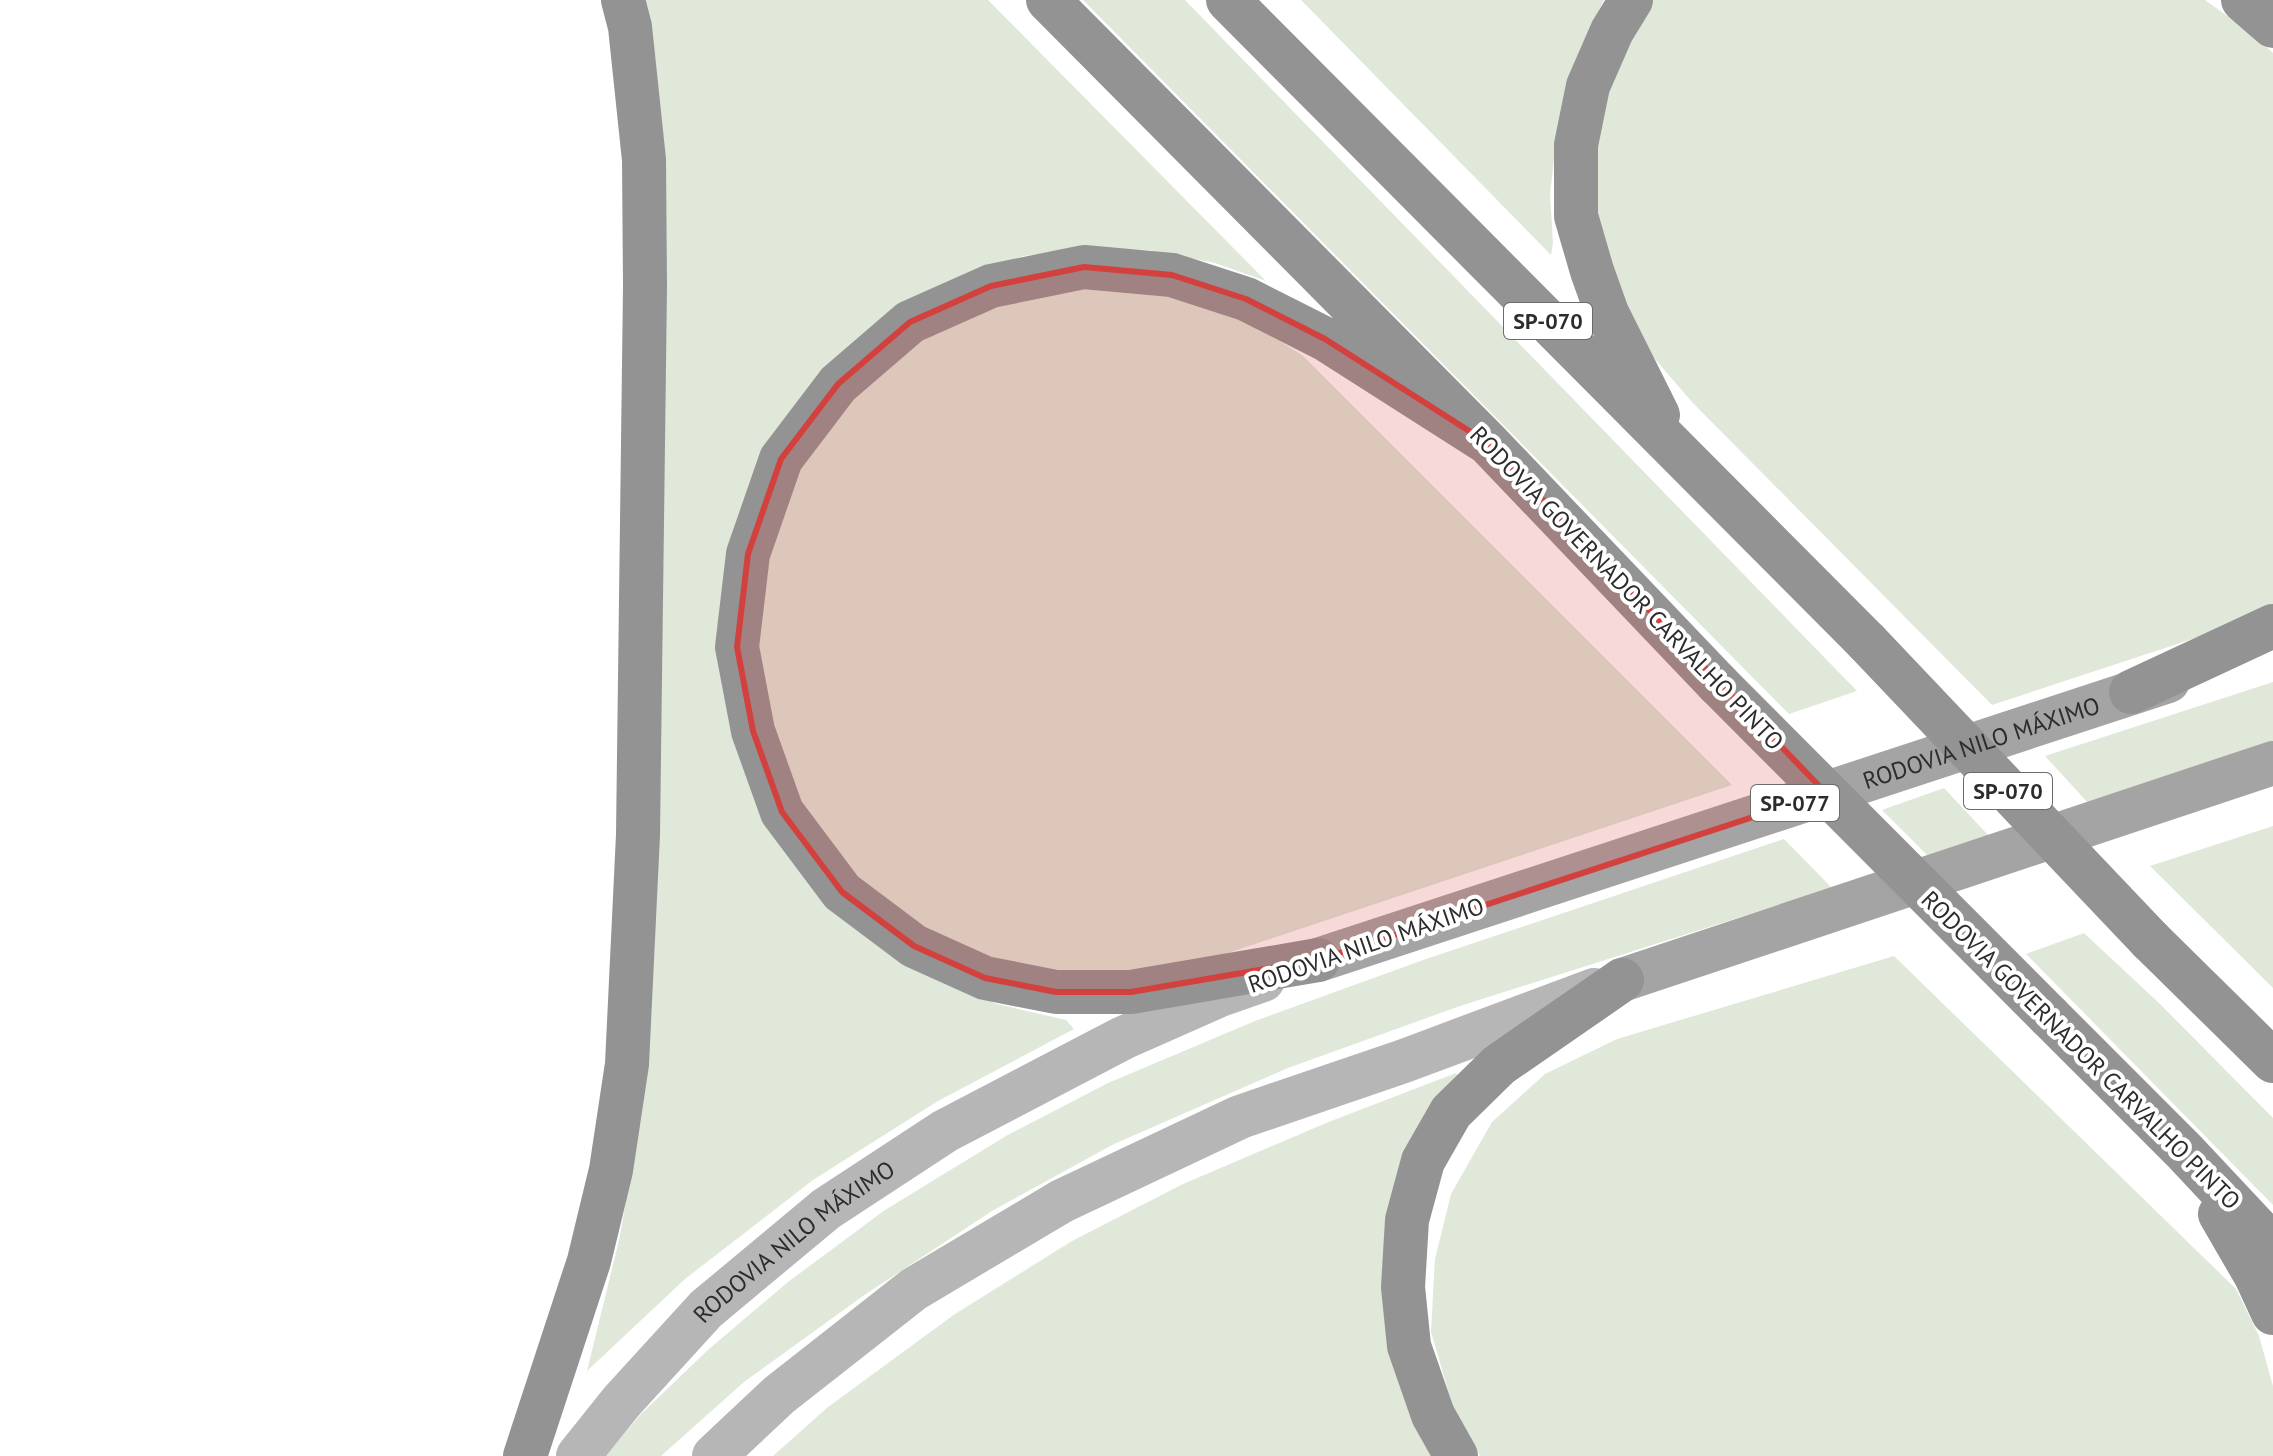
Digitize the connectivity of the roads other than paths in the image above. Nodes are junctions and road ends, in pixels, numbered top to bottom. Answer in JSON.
{"nodes":[{"id":1,"x":623,"y":0,"type":"edge"},
{"id":2,"x":1048,"y":0,"type":"edge"},
{"id":3,"x":1228,"y":0,"type":"edge"},
{"id":4,"x":1631,"y":0,"type":"edge"},
{"id":5,"x":2243,"y":0,"type":"edge"},
{"id":6,"x":2273,"y":26,"type":"edge"},
{"id":7,"x":1488,"y":443,"type":"junction"},
{"id":8,"x":1675,"y":450,"type":"junction"},
{"id":9,"x":2273,"y":626,"type":"edge"},
{"id":10,"x":2273,"y":647,"type":"edge"},
{"id":11,"x":2131,"y":692,"type":"junction"},
{"id":12,"x":2273,"y":763,"type":"edge"},
{"id":13,"x":1318,"y":960,"type":"junction"},
{"id":14,"x":1622,"y":980,"type":"junction"},
{"id":15,"x":2273,"y":1061,"type":"edge"},
{"id":16,"x":2185,"y":1152,"type":"junction"},
{"id":17,"x":2273,"y":1246,"type":"edge"},
{"id":18,"x":2273,"y":1313,"type":"edge"},
{"id":19,"x":525,"y":1456,"type":"edge"},
{"id":20,"x":578,"y":1456,"type":"edge"},
{"id":21,"x":714,"y":1456,"type":"edge"},
{"id":22,"x":1456,"y":1456,"type":"edge"}],
"edges":[{"from":1,"to":19,"type":"highway"},
{"from":2,"to":7,"type":"highway","name":"RODOVIA GOVERNADOR CARVALHO PINTO"},
{"from":3,"to":8,"type":"highway","number":"SP-070"},
{"from":4,"to":8,"type":"highway"},
{"from":5,"to":6,"type":"highway"},
{"from":7,"to":13,"type":"highway"},
{"from":7,"to":16,"type":"highway","name":"RODOVIA GOVERNADOR CARVALHO PINTO","bridge":true},
{"from":8,"to":15,"type":"highway","number":"SP-070","bridge":true},
{"from":9,"to":11,"type":"highway"},
{"from":10,"to":11,"type":"main road","name":"RODOVIA NILO MÁXIMO","number":"SP-077"},
{"from":11,"to":13,"type":"main road","name":"RODOVIA NILO MÁXIMO","number":"SP-077"},
{"from":12,"to":14,"type":"main road"},
{"from":13,"to":20,"type":"main road","name":"RODOVIA NILO MÁXIMO","number":"SP-077"},
{"from":14,"to":21,"type":"main road"},
{"from":14,"to":22,"type":"highway"},
{"from":16,"to":17,"type":"highway","name":"RODOVIA GOVERNADOR CARVALHO PINTO"},
{"from":16,"to":18,"type":"highway"}]}
